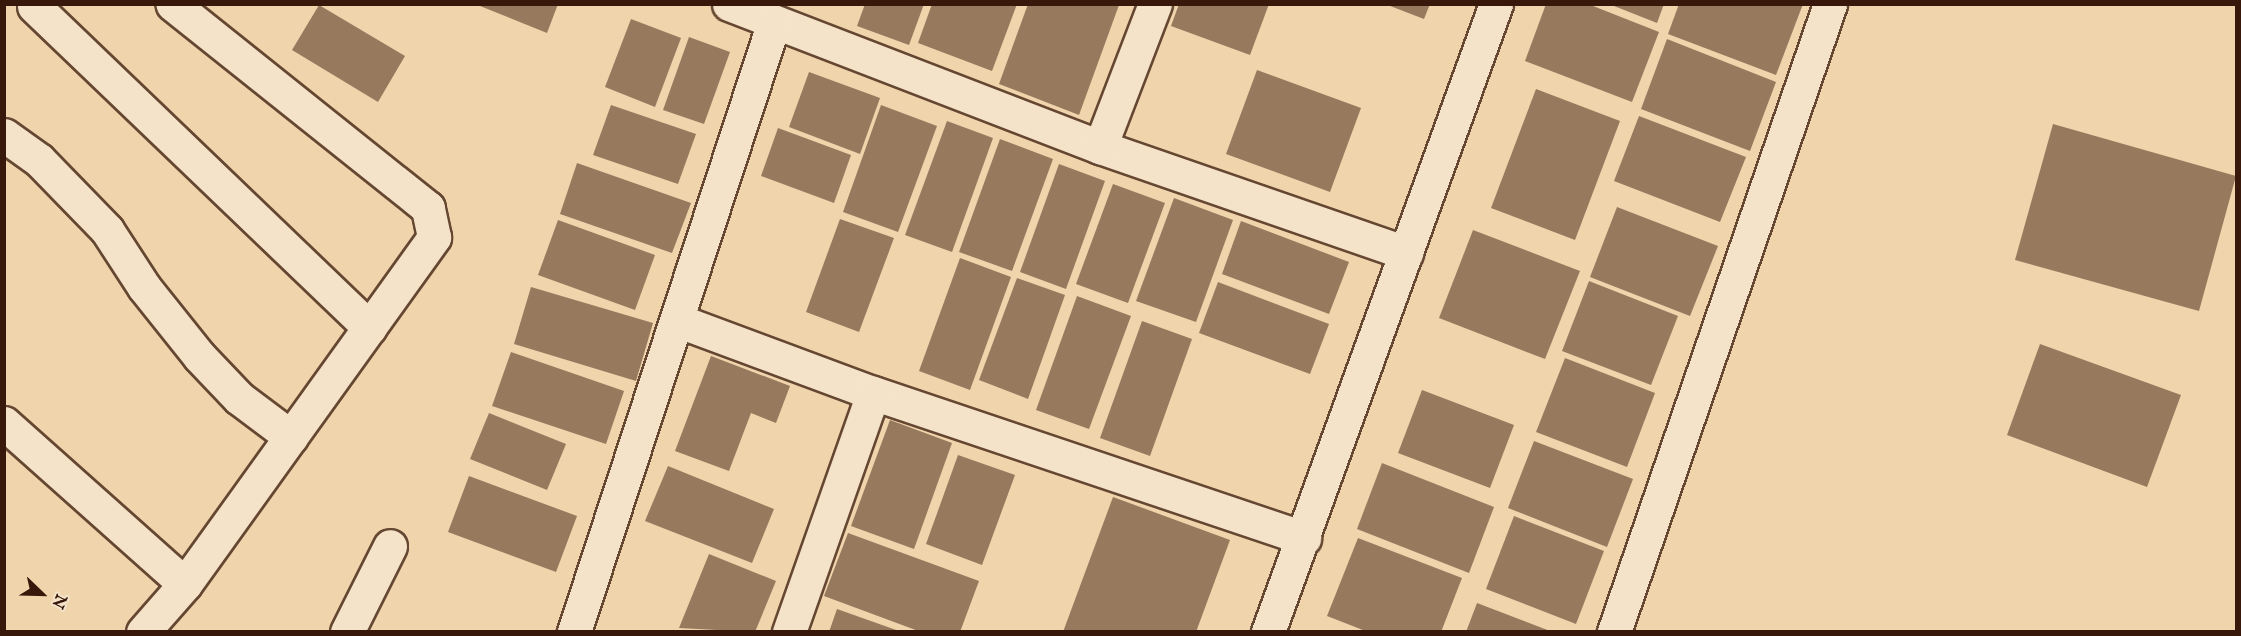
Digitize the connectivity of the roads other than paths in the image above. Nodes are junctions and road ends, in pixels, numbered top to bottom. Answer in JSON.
{"nodes":[{"id":1,"x":172,"y":4,"type":"edge"},
{"id":2,"x":729,"y":4,"type":"edge"},
{"id":3,"x":1155,"y":4,"type":"edge"},
{"id":4,"x":1497,"y":4,"type":"edge"},
{"id":5,"x":1830,"y":4,"type":"edge"},
{"id":6,"x":34,"y":6,"type":"edge"},
{"id":7,"x":774,"y":22,"type":"junction"},
{"id":8,"x":4,"y":135,"type":"edge"},
{"id":9,"x":1100,"y":147,"type":"junction"},
{"id":10,"x":1406,"y":253,"type":"junction"},
{"id":11,"x":679,"y":321,"type":"junction"},
{"id":12,"x":370,"y":328,"type":"junction"},
{"id":13,"x":873,"y":393,"type":"junction"},
{"id":14,"x":4,"y":423,"type":"edge"},
{"id":15,"x":291,"y":437,"type":"junction"},
{"id":16,"x":1304,"y":538,"type":"junction"},
{"id":17,"x":390,"y":546,"type":"dead end"},
{"id":18,"x":185,"y":584,"type":"junction"},
{"id":19,"x":143,"y":632,"type":"edge"},
{"id":20,"x":347,"y":632,"type":"edge"},
{"id":21,"x":574,"y":632,"type":"edge"},
{"id":22,"x":789,"y":632,"type":"edge"},
{"id":23,"x":1268,"y":632,"type":"edge"},
{"id":24,"x":1614,"y":632,"type":"edge"}],
"edges":[{"from":1,"to":12,"type":"street"},
{"from":2,"to":7,"type":"street"},
{"from":3,"to":9,"type":"street"},
{"from":4,"to":10,"type":"street"},
{"from":5,"to":24,"type":"street"},
{"from":6,"to":12,"type":"street"},
{"from":7,"to":9,"type":"street"},
{"from":7,"to":11,"type":"street"},
{"from":8,"to":15,"type":"street"},
{"from":9,"to":10,"type":"street"},
{"from":10,"to":16,"type":"street"},
{"from":11,"to":13,"type":"street"},
{"from":11,"to":21,"type":"street"},
{"from":12,"to":15,"type":"street"},
{"from":13,"to":16,"type":"street"},
{"from":13,"to":22,"type":"street"},
{"from":14,"to":18,"type":"street"},
{"from":15,"to":18,"type":"street"},
{"from":16,"to":23,"type":"street"},
{"from":17,"to":20,"type":"street"},
{"from":18,"to":19,"type":"street"}]}
